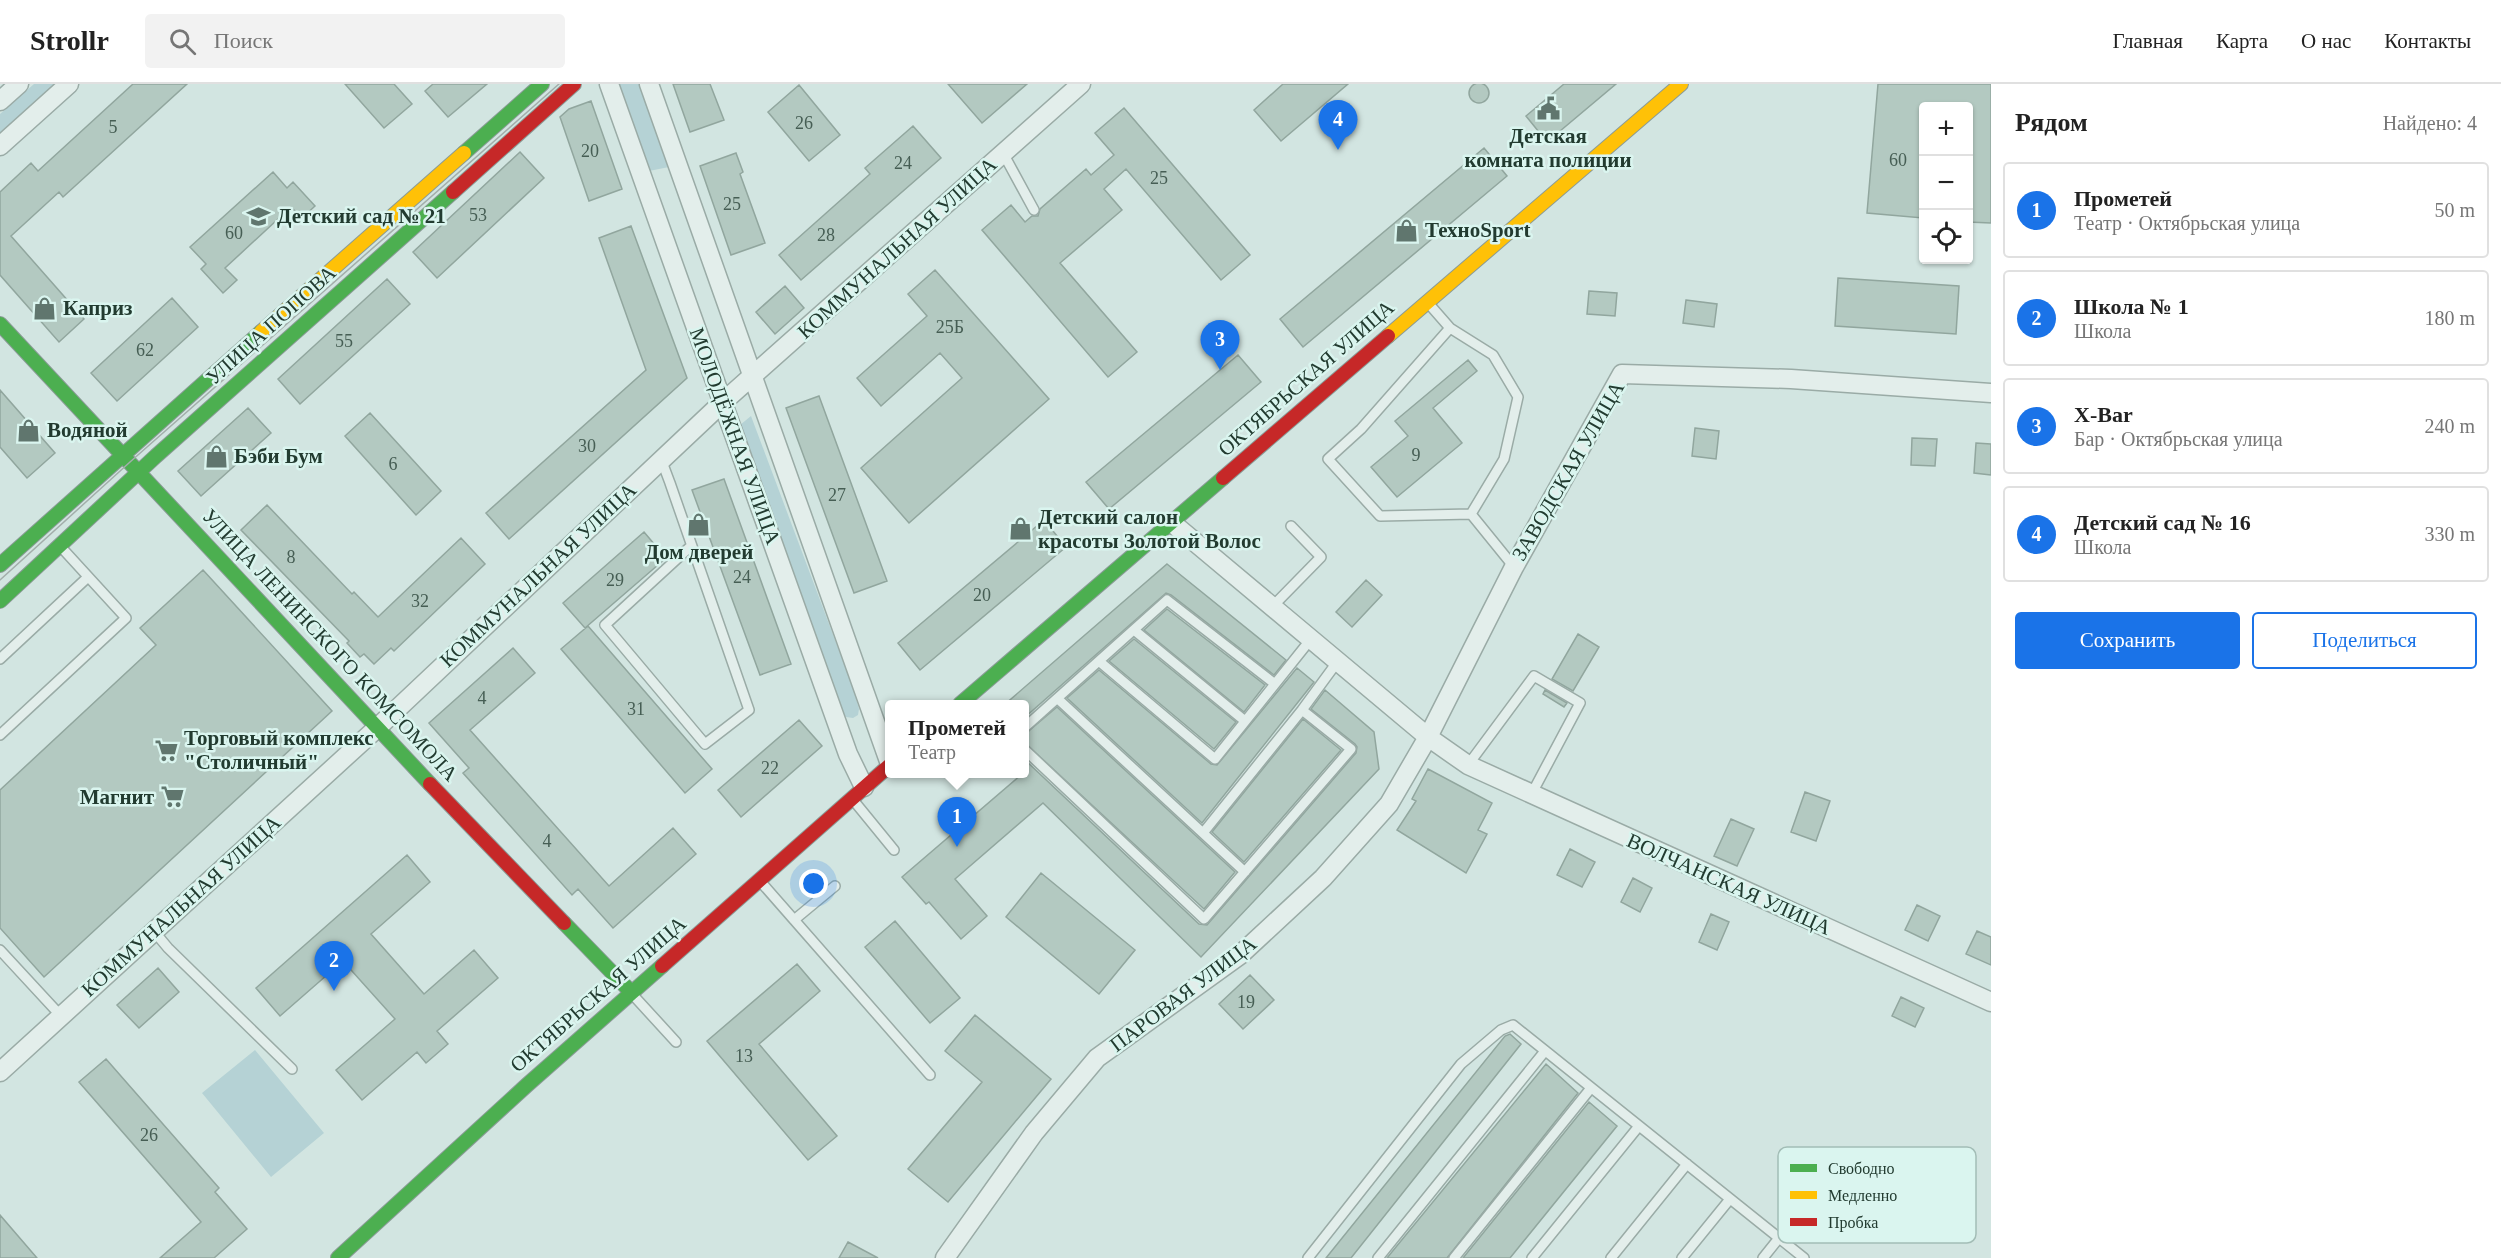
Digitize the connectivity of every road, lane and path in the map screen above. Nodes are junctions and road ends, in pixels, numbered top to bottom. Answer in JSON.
{"nodes":[{"id":1,"x":19,"y":84,"type":"edge"},
{"id":2,"x":69,"y":84,"type":"edge"},
{"id":3,"x":542,"y":84,"type":"edge"},
{"id":4,"x":574,"y":84,"type":"edge"},
{"id":5,"x":609,"y":84,"type":"edge"},
{"id":6,"x":649,"y":84,"type":"edge"},
{"id":7,"x":1081,"y":84,"type":"edge"},
{"id":8,"x":1681,"y":84,"type":"edge"},
{"id":9,"x":0,"y":101,"type":"edge"},
{"id":10,"x":0,"y":146,"type":"edge"},
{"id":11,"x":1003,"y":153,"type":"junction"},
{"id":12,"x":1034,"y":210,"type":"dead end"},
{"id":13,"x":1427,"y":302,"type":"junction"},
{"id":14,"x":0,"y":324,"type":"edge"},
{"id":15,"x":1450,"y":327,"type":"junction"},
{"id":16,"x":753,"y":375,"type":"junction"},
{"id":17,"x":1991,"y":393,"type":"edge"},
{"id":18,"x":723,"y":402,"type":"junction"},
{"id":19,"x":123,"y":454,"type":"junction"},
{"id":20,"x":661,"y":459,"type":"junction"},
{"id":21,"x":139,"y":471,"type":"junction"},
{"id":22,"x":1471,"y":514,"type":"junction"},
{"id":23,"x":1171,"y":522,"type":"junction"},
{"id":24,"x":1292,"y":526,"type":"dead end"},
{"id":25,"x":59,"y":546,"type":"junction"},
{"id":26,"x":692,"y":546,"type":"junction"},
{"id":27,"x":0,"y":565,"type":"edge"},
{"id":28,"x":1514,"y":567,"type":"junction"},
{"id":29,"x":88,"y":577,"type":"junction"},
{"id":30,"x":0,"y":601,"type":"edge"},
{"id":31,"x":1272,"y":607,"type":"junction"},
{"id":32,"x":1134,"y":630,"type":"junction"},
{"id":33,"x":1311,"y":639,"type":"junction"},
{"id":34,"x":0,"y":659,"type":"edge"},
{"id":35,"x":1100,"y":662,"type":"junction"},
{"id":36,"x":1338,"y":662,"type":"junction"},
{"id":37,"x":1275,"y":684,"type":"junction"},
{"id":38,"x":1058,"y":699,"type":"junction"},
{"id":39,"x":966,"y":700,"type":"edge"},
{"id":40,"x":1302,"y":710,"type":"junction"},
{"id":41,"x":1245,"y":721,"type":"junction"},
{"id":42,"x":1029,"y":724,"type":"edge"},
{"id":43,"x":377,"y":728,"type":"junction"},
{"id":44,"x":0,"y":735,"type":"edge"},
{"id":45,"x":1428,"y":737,"type":"junction"},
{"id":46,"x":885,"y":750,"type":"edge"},
{"id":47,"x":1029,"y":754,"type":"edge"},
{"id":48,"x":1468,"y":765,"type":"junction"},
{"id":49,"x":885,"y":768,"type":"edge"},
{"id":50,"x":858,"y":792,"type":"junction"},
{"id":51,"x":1531,"y":795,"type":"junction"},
{"id":52,"x":1203,"y":833,"type":"junction"},
{"id":53,"x":894,"y":850,"type":"dead end"},
{"id":54,"x":1245,"y":872,"type":"junction"},
{"id":55,"x":760,"y":880,"type":"junction"},
{"id":56,"x":835,"y":886,"type":"dead end"},
{"id":57,"x":794,"y":920,"type":"junction"},
{"id":58,"x":153,"y":930,"type":"junction"},
{"id":59,"x":0,"y":950,"type":"edge"},
{"id":60,"x":631,"y":992,"type":"junction"},
{"id":61,"x":1991,"y":1002,"type":"edge"},
{"id":62,"x":61,"y":1016,"type":"junction"},
{"id":63,"x":676,"y":1042,"type":"dead end"},
{"id":64,"x":1545,"y":1051,"type":"junction"},
{"id":65,"x":292,"y":1069,"type":"dead end"},
{"id":66,"x":0,"y":1072,"type":"edge"},
{"id":67,"x":930,"y":1075,"type":"dead end"},
{"id":68,"x":1591,"y":1088,"type":"junction"},
{"id":69,"x":1639,"y":1126,"type":"junction"},
{"id":70,"x":1687,"y":1164,"type":"junction"},
{"id":71,"x":1730,"y":1199,"type":"junction"},
{"id":72,"x":1778,"y":1237,"type":"edge"},
{"id":73,"x":1778,"y":1239,"type":"edge"},
{"id":74,"x":1785,"y":1243,"type":"edge"},
{"id":75,"x":338,"y":1258,"type":"edge"},
{"id":76,"x":945,"y":1258,"type":"edge"},
{"id":77,"x":1308,"y":1258,"type":"edge"},
{"id":78,"x":1378,"y":1258,"type":"edge"},
{"id":79,"x":1454,"y":1258,"type":"edge"},
{"id":80,"x":1532,"y":1258,"type":"edge"},
{"id":81,"x":1611,"y":1258,"type":"edge"},
{"id":82,"x":1682,"y":1258,"type":"edge"},
{"id":83,"x":1763,"y":1258,"type":"edge"},
{"id":84,"x":1804,"y":1258,"type":"edge"}],
"edges":[{"from":1,"to":9,"type":"street"},
{"from":2,"to":10,"type":"street"},
{"from":3,"to":19,"type":"street","name":"УЛИЦА ПОПОВА"},
{"from":4,"to":21,"type":"street","name":"УЛИЦА ПОПОВА"},
{"from":5,"to":18,"type":"street","name":"МОЛОДЁЖНАЯ УЛИЦА"},
{"from":6,"to":16,"type":"street","name":"МОЛОДЁЖНАЯ УЛИЦА"},
{"from":7,"to":11,"type":"street","name":"КОММУНАЛЬНАЯ УЛИЦА"},
{"from":8,"to":13,"type":"street","name":"ОКТЯБРЬСКАЯ УЛИЦА"},
{"from":11,"to":12,"type":"lane"},
{"from":11,"to":16,"type":"street","name":"КОММУНАЛЬНАЯ УЛИЦА"},
{"from":13,"to":15,"type":"lane"},
{"from":13,"to":23,"type":"street","name":"ОКТЯБРЬСКАЯ УЛИЦА"},
{"from":14,"to":19,"type":"street","name":"УЛИЦА ЛЕНИНСКОГО КОМСОМОЛА"},
{"from":15,"to":22,"type":"lane"},
{"from":15,"to":22,"type":"lane"},
{"from":16,"to":18,"type":"street","name":"КОММУНАЛЬНАЯ УЛИЦА"},
{"from":16,"to":46,"type":"street","name":"МОЛОДЁЖНАЯ УЛИЦА"},
{"from":17,"to":28,"type":"street","name":"ЗАВОДСКАЯ УЛИЦА"},
{"from":18,"to":20,"type":"street","name":"КОММУНАЛЬНАЯ УЛИЦА"},
{"from":18,"to":50,"type":"street","name":"МОЛОДЁЖНАЯ УЛИЦА"},
{"from":19,"to":21,"type":"street","name":"УЛИЦА ЛЕНИНСКОГО КОМСОМОЛА"},
{"from":19,"to":27,"type":"street","name":"УЛИЦА ПОПОВА"},
{"from":20,"to":26,"type":"lane"},
{"from":20,"to":43,"type":"street","name":"КОММУНАЛЬНАЯ УЛИЦА"},
{"from":21,"to":25,"type":"street","name":"УЛИЦА ПОПОВА"},
{"from":21,"to":43,"type":"street","name":"УЛИЦА ЛЕНИНСКОГО КОМСОМОЛА"},
{"from":22,"to":28,"type":"lane"},
{"from":23,"to":31,"type":"street","name":"ВОЛЧАНСКАЯ УЛИЦА"},
{"from":23,"to":39,"type":"street","name":"ОКТЯБРЬСКАЯ УЛИЦА"},
{"from":24,"to":31,"type":"lane"},
{"from":25,"to":29,"type":"lane"},
{"from":25,"to":30,"type":"street","name":"УЛИЦА ПОПОВА"},
{"from":26,"to":26,"type":"lane"},
{"from":28,"to":45,"type":"street","name":"ЗАВОДСКАЯ УЛИЦА"},
{"from":29,"to":34,"type":"lane"},
{"from":29,"to":44,"type":"lane"},
{"from":31,"to":33,"type":"street","name":"ВОЛЧАНСКАЯ УЛИЦА"},
{"from":32,"to":35,"type":"lane"},
{"from":32,"to":37,"type":"lane"},
{"from":32,"to":41,"type":"lane"},
{"from":33,"to":36,"type":"street","name":"ВОЛЧАНСКАЯ УЛИЦА"},
{"from":33,"to":37,"type":"lane"},
{"from":35,"to":38,"type":"lane"},
{"from":35,"to":41,"type":"lane"},
{"from":36,"to":40,"type":"lane"},
{"from":36,"to":45,"type":"street","name":"ВОЛЧАНСКАЯ УЛИЦА"},
{"from":37,"to":41,"type":"lane"},
{"from":38,"to":42,"type":"lane"},
{"from":38,"to":52,"type":"lane"},
{"from":40,"to":52,"type":"lane"},
{"from":40,"to":54,"type":"lane"},
{"from":43,"to":58,"type":"street","name":"КОММУНАЛЬНАЯ УЛИЦА"},
{"from":43,"to":60,"type":"street","name":"УЛИЦА ЛЕНИНСКОГО КОМСОМОЛА"},
{"from":45,"to":48,"type":"street","name":"ВОЛЧАНСКАЯ УЛИЦА"},
{"from":45,"to":76,"type":"street","name":"ПАРОВАЯ УЛИЦА"},
{"from":47,"to":54,"type":"lane"},
{"from":48,"to":51,"type":"street","name":"ВОЛЧАНСКАЯ УЛИЦА"},
{"from":48,"to":51,"type":"lane"},
{"from":49,"to":50,"type":"street","name":"ОКТЯБРЬСКАЯ УЛИЦА"},
{"from":50,"to":53,"type":"lane"},
{"from":50,"to":55,"type":"street","name":"ОКТЯБРЬСКАЯ УЛИЦА"},
{"from":51,"to":61,"type":"street","name":"ВОЛЧАНСКАЯ УЛИЦА"},
{"from":52,"to":54,"type":"lane"},
{"from":55,"to":57,"type":"lane"},
{"from":55,"to":60,"type":"street","name":"ОКТЯБРЬСКАЯ УЛИЦА"},
{"from":56,"to":57,"type":"lane"},
{"from":57,"to":67,"type":"lane"},
{"from":58,"to":62,"type":"street","name":"КОММУНАЛЬНАЯ УЛИЦА"},
{"from":58,"to":65,"type":"lane"},
{"from":59,"to":62,"type":"lane"},
{"from":60,"to":63,"type":"lane"},
{"from":60,"to":75,"type":"street","name":"ОКТЯБРЬСКАЯ УЛИЦА"},
{"from":62,"to":66,"type":"street","name":"КОММУНАЛЬНАЯ УЛИЦА"},
{"from":64,"to":68,"type":"lane"},
{"from":64,"to":77,"type":"lane"},
{"from":64,"to":78,"type":"lane"},
{"from":68,"to":69,"type":"lane"},
{"from":68,"to":79,"type":"lane"},
{"from":69,"to":70,"type":"lane"},
{"from":69,"to":80,"type":"lane"},
{"from":70,"to":71,"type":"lane"},
{"from":70,"to":81,"type":"lane"},
{"from":71,"to":72,"type":"lane"},
{"from":71,"to":82,"type":"lane"},
{"from":73,"to":83,"type":"lane"},
{"from":74,"to":84,"type":"lane"}]}
